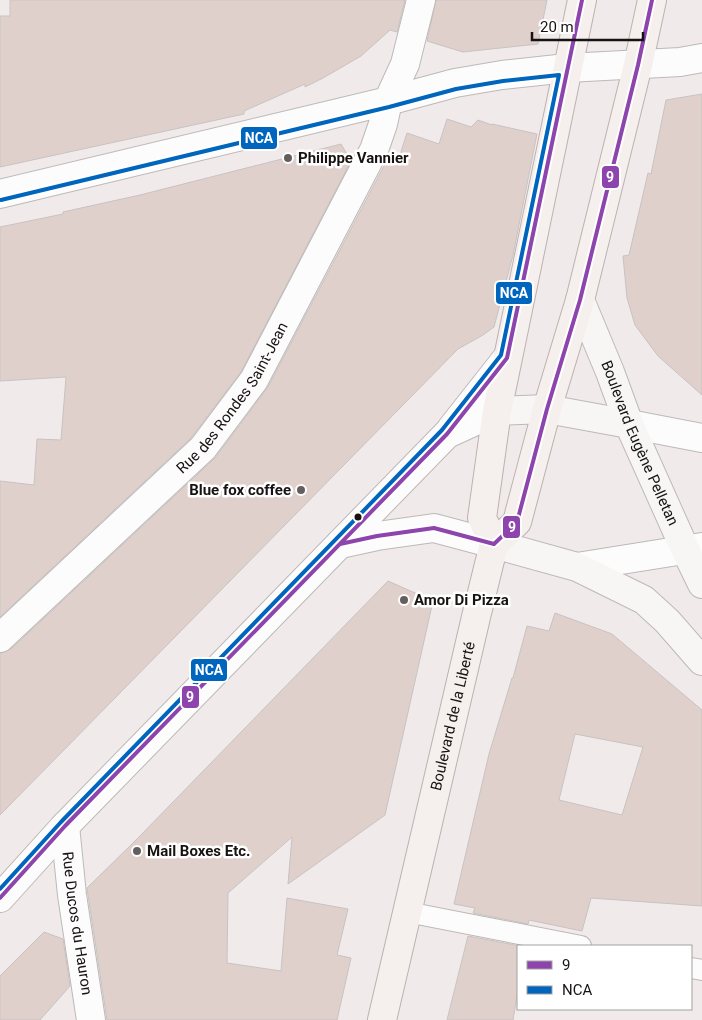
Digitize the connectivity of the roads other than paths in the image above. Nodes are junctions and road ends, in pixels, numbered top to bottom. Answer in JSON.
{"nodes":[{"id":1,"x":421,"y":0,"type":"edge"},
{"id":2,"x":582,"y":0,"type":"edge"},
{"id":3,"x":652,"y":0,"type":"edge"},
{"id":4,"x":702,"y":58,"type":"edge"},
{"id":5,"x":638,"y":64,"type":"junction"},
{"id":6,"x":567,"y":68,"type":"junction"},
{"id":7,"x":388,"y":101,"type":"junction"},
{"id":8,"x":0,"y":194,"type":"edge"},
{"id":9,"x":580,"y":300,"type":"junction"},
{"id":10,"x":507,"y":358,"type":"junction"},
{"id":11,"x":547,"y":409,"type":"junction"},
{"id":12,"x":497,"y":411,"type":"junction"},
{"id":13,"x":628,"y":424,"type":"junction"},
{"id":14,"x":447,"y":434,"type":"junction"},
{"id":15,"x":702,"y":438,"type":"edge"},
{"id":16,"x":340,"y":544,"type":"junction"},
{"id":17,"x":494,"y":544,"type":"junction"},
{"id":18,"x":693,"y":548,"type":"edge"},
{"id":19,"x":577,"y":567,"type":"junction"},
{"id":20,"x":702,"y":584,"type":"edge"},
{"id":21,"x":0,"y":638,"type":"edge"},
{"id":22,"x":702,"y":662,"type":"edge"},
{"id":23,"x":65,"y":826,"type":"junction"},
{"id":24,"x":0,"y":898,"type":"edge"},
{"id":25,"x":407,"y":912,"type":"junction"},
{"id":26,"x":576,"y":945,"type":"edge"},
{"id":27,"x":91,"y":1020,"type":"edge"},
{"id":28,"x":382,"y":1020,"type":"edge"}],
"edges":[{"from":1,"to":7,"type":"street","name":"Rue des Rondes Saint-Jean"},
{"from":2,"to":6,"type":"main road"},
{"from":3,"to":5,"type":"main road"},
{"from":4,"to":5,"type":"street"},
{"from":5,"to":6,"type":"street"},
{"from":5,"to":9,"type":"main road"},
{"from":6,"to":7,"type":"street"},
{"from":6,"to":10,"type":"main road"},
{"from":7,"to":8,"type":"street"},
{"from":7,"to":21,"type":"street","name":"Rue des Rondes Saint-Jean"},
{"from":9,"to":11,"type":"main road"},
{"from":9,"to":13,"type":"main road","name":"Boulevard Eugène Pelletan"},
{"from":10,"to":12,"type":"main road"},
{"from":10,"to":14,"type":"street"},
{"from":11,"to":12,"type":"main road"},
{"from":11,"to":13,"type":"main road"},
{"from":11,"to":17,"type":"main road"},
{"from":12,"to":14,"type":"street"},
{"from":12,"to":17,"type":"main road"},
{"from":13,"to":15,"type":"street"},
{"from":13,"to":18,"type":"main road","name":"Boulevard Eugène Pelletan"},
{"from":14,"to":16,"type":"street"},
{"from":16,"to":17,"type":"street"},
{"from":16,"to":23,"type":"street"},
{"from":17,"to":19,"type":"main road"},
{"from":17,"to":25,"type":"main road","name":"Boulevard de la Liberté"},
{"from":18,"to":19,"type":"street"},
{"from":18,"to":20,"type":"main road","name":"Boulevard Eugène Pelletan"},
{"from":19,"to":22,"type":"main road"},
{"from":23,"to":24,"type":"street"},
{"from":23,"to":27,"type":"street","name":"Rue Ducos du Hauron"},
{"from":25,"to":26,"type":"lane"},
{"from":25,"to":28,"type":"main road","name":"Boulevard de la Liberté"}]}
